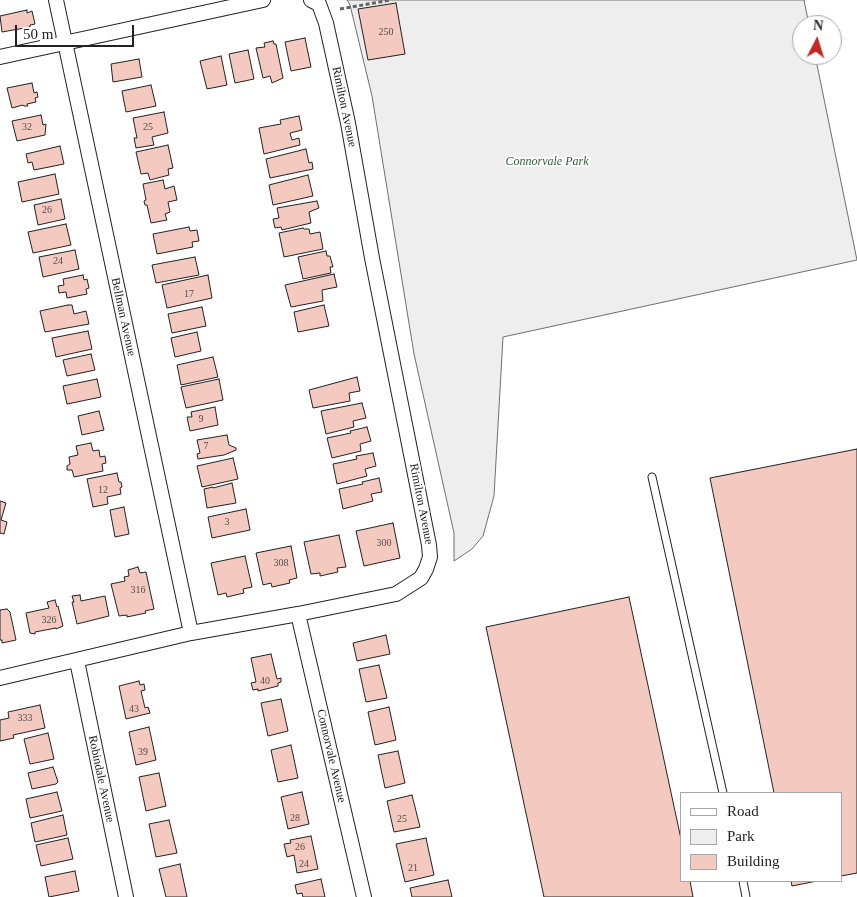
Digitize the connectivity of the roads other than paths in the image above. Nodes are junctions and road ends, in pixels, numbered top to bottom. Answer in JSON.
{"nodes":[{"id":1,"x":56,"y":0,"type":"edge"},
{"id":2,"x":263,"y":0,"type":"edge"},
{"id":3,"x":315,"y":2,"type":"edge"},
{"id":4,"x":64,"y":44,"type":"junction"},
{"id":5,"x":0,"y":58,"type":"edge"},
{"id":6,"x":652,"y":477,"type":"dead end"},
{"id":7,"x":298,"y":614,"type":"junction"},
{"id":8,"x":191,"y":633,"type":"junction"},
{"id":9,"x":77,"y":661,"type":"junction"},
{"id":10,"x":0,"y":678,"type":"edge"},
{"id":11,"x":723,"y":792,"type":"edge"},
{"id":12,"x":742,"y":882,"type":"edge"},
{"id":13,"x":126,"y":897,"type":"edge"},
{"id":14,"x":364,"y":897,"type":"edge"},
{"id":15,"x":746,"y":897,"type":"edge"}],
"edges":[{"from":1,"to":4,"type":"street","name":"Bellman Avenue"},
{"from":2,"to":4,"type":"street"},
{"from":3,"to":7,"type":"street","name":"Rimilton Avenue"},
{"from":4,"to":5,"type":"street"},
{"from":4,"to":8,"type":"street","name":"Bellman Avenue"},
{"from":6,"to":11,"type":"lane"},
{"from":7,"to":8,"type":"street","name":"Rimilton Avenue"},
{"from":7,"to":14,"type":"street","name":"Connorvale Avenue"},
{"from":8,"to":9,"type":"street","name":"Rimilton Avenue"},
{"from":9,"to":10,"type":"street","name":"Rimilton Avenue"},
{"from":9,"to":13,"type":"street","name":"Robindale Avenue"},
{"from":12,"to":15,"type":"lane"}]}
